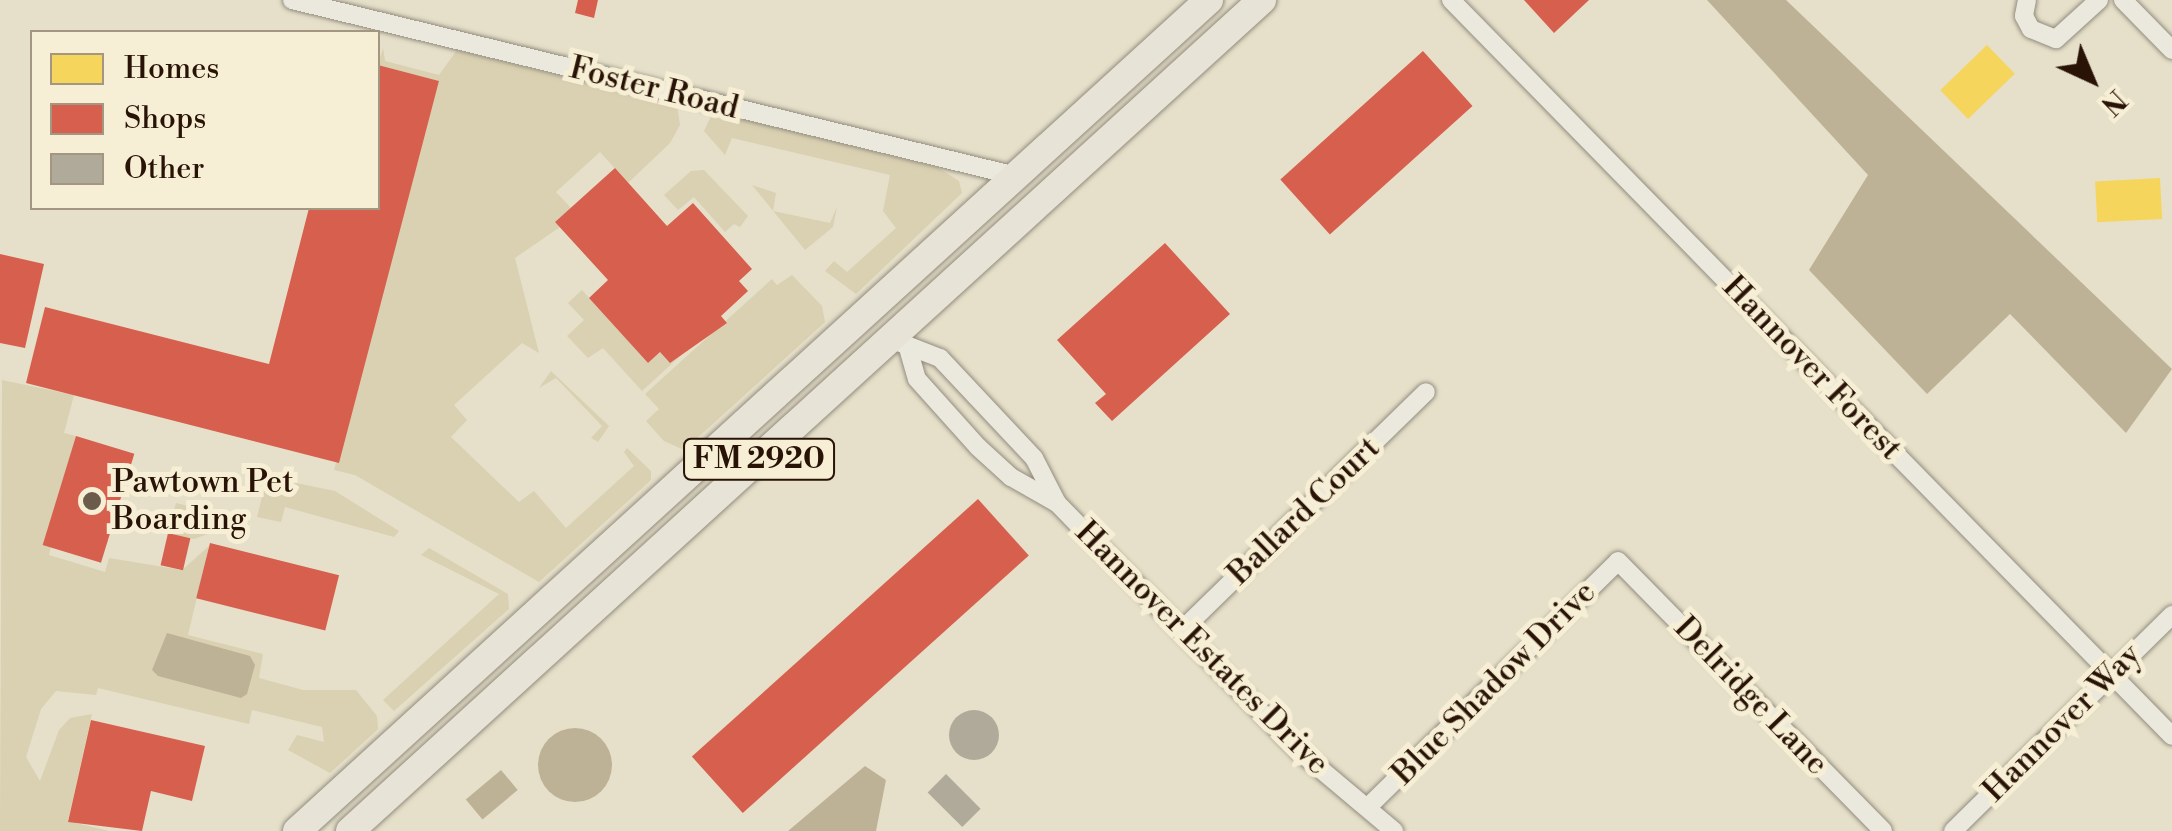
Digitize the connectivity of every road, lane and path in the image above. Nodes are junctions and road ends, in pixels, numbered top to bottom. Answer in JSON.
{"nodes":[{"id":1,"x":292,"y":0,"type":"edge"},
{"id":2,"x":1209,"y":0,"type":"edge"},
{"id":3,"x":1262,"y":0,"type":"edge"},
{"id":4,"x":1452,"y":0,"type":"edge"},
{"id":5,"x":2026,"y":0,"type":"edge"},
{"id":6,"x":2099,"y":0,"type":"edge"},
{"id":7,"x":2123,"y":0,"type":"edge"},
{"id":8,"x":2172,"y":50,"type":"edge"},
{"id":9,"x":1016,"y":176,"type":"junction"},
{"id":10,"x":901,"y":343,"type":"junction"},
{"id":11,"x":1426,"y":392,"type":"dead end"},
{"id":12,"x":1057,"y":503,"type":"junction"},
{"id":13,"x":1618,"y":561,"type":"joint"},
{"id":14,"x":2172,"y":615,"type":"edge"},
{"id":15,"x":1181,"y":630,"type":"junction"},
{"id":16,"x":2112,"y":675,"type":"junction"},
{"id":17,"x":2172,"y":736,"type":"edge"},
{"id":18,"x":1369,"y":806,"type":"junction"},
{"id":19,"x":300,"y":828,"type":"edge"},
{"id":20,"x":350,"y":831,"type":"edge"},
{"id":21,"x":1394,"y":831,"type":"edge"},
{"id":22,"x":1883,"y":831,"type":"edge"},
{"id":23,"x":1953,"y":831,"type":"edge"}],
"edges":[{"from":1,"to":9,"type":"street","name":"Foster Road"},
{"from":2,"to":9,"type":"main road","name":"FM 2920","number":"FM 2920"},
{"from":3,"to":10,"type":"main road","name":"FM 2920","number":"FM 2920"},
{"from":4,"to":16,"type":"street","name":"Hannover Forest"},
{"from":5,"to":6,"type":"street"},
{"from":7,"to":8,"type":"street"},
{"from":9,"to":19,"type":"main road","name":"FM 2920","number":"FM 2920"},
{"from":10,"to":12,"type":"street","name":"Hannover Estates Drive"},
{"from":10,"to":12,"type":"street","name":"Hannover Estates Drive"},
{"from":10,"to":20,"type":"main road","name":"FM 2920","number":"FM 2920"},
{"from":11,"to":15,"type":"street","name":"Ballard Court"},
{"from":12,"to":15,"type":"street","name":"Hannover Estates Drive"},
{"from":13,"to":18,"type":"street","name":"Blue Shadow Drive"},
{"from":13,"to":22,"type":"street","name":"Delridge Lane"},
{"from":14,"to":16,"type":"street","name":"Hannover Way"},
{"from":15,"to":18,"type":"street","name":"Hannover Estates Drive"},
{"from":16,"to":17,"type":"street","name":"Hannover Forest"},
{"from":16,"to":23,"type":"street","name":"Hannover Way"},
{"from":18,"to":21,"type":"street","name":"Hannover Estates Drive"}]}
